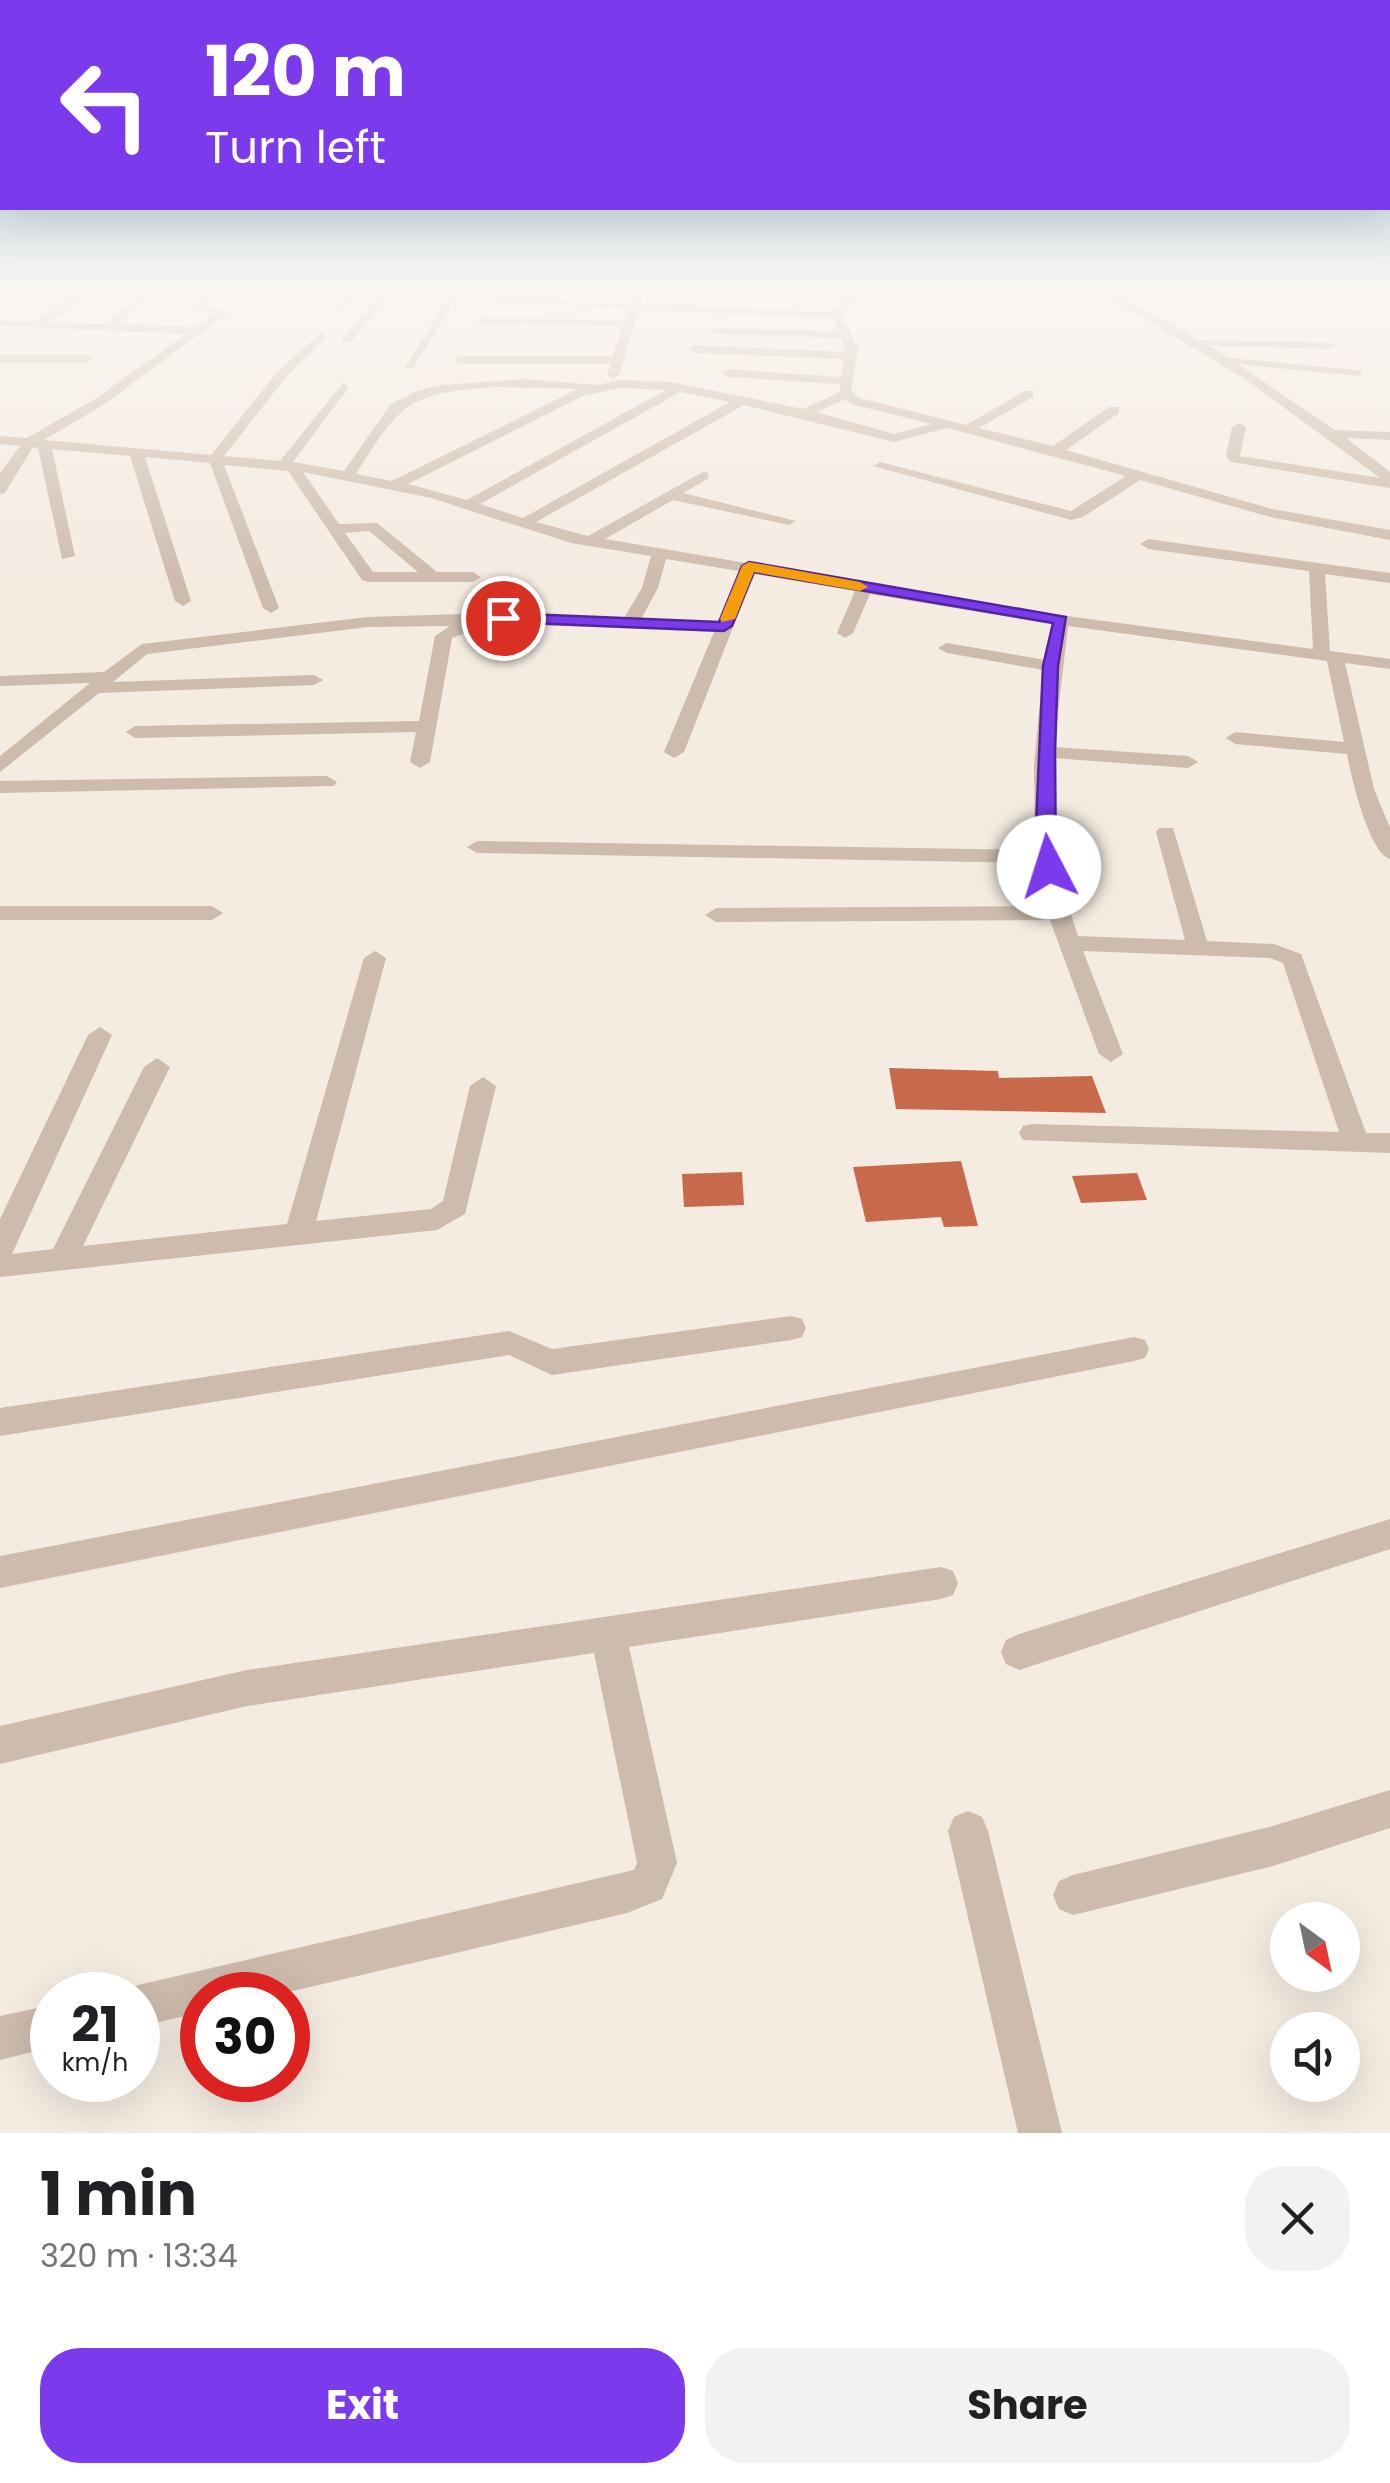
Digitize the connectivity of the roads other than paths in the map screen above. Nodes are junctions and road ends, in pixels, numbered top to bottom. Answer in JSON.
{"nodes":[{"id":1,"x":343,"y":387,"type":"dead end"},
{"id":2,"x":846,"y":387,"type":"edge"},
{"id":3,"x":119,"y":388,"type":"edge"},
{"id":4,"x":271,"y":388,"type":"edge"},
{"id":5,"x":459,"y":388,"type":"edge"},
{"id":6,"x":590,"y":388,"type":"edge"},
{"id":7,"x":593,"y":388,"type":"joint"},
{"id":8,"x":679,"y":388,"type":"edge"},
{"id":9,"x":683,"y":388,"type":"edge"},
{"id":10,"x":845,"y":388,"type":"edge"},
{"id":11,"x":1268,"y":388,"type":"edge"},
{"id":12,"x":1030,"y":394,"type":"dead end"},
{"id":13,"x":741,"y":400,"type":"junction"},
{"id":14,"x":1114,"y":410,"type":"dead end"},
{"id":15,"x":804,"y":413,"type":"junction"},
{"id":16,"x":946,"y":424,"type":"junction"},
{"id":17,"x":1239,"y":427,"type":"dead end"},
{"id":18,"x":968,"y":430,"type":"junction"},
{"id":19,"x":1334,"y":434,"type":"junction"},
{"id":20,"x":1390,"y":436,"type":"edge"},
{"id":21,"x":0,"y":440,"type":"edge"},
{"id":22,"x":36,"y":443,"type":"junction"},
{"id":23,"x":1055,"y":450,"type":"junction"},
{"id":24,"x":136,"y":452,"type":"junction"},
{"id":25,"x":215,"y":458,"type":"junction"},
{"id":26,"x":288,"y":466,"type":"junction"},
{"id":27,"x":880,"y":466,"type":"dead end"},
{"id":28,"x":1139,"y":474,"type":"junction"},
{"id":29,"x":347,"y":476,"type":"junction"},
{"id":30,"x":703,"y":476,"type":"dead end"},
{"id":31,"x":1388,"y":478,"type":"edge"},
{"id":32,"x":394,"y":486,"type":"junction"},
{"id":33,"x":0,"y":490,"type":"edge"},
{"id":34,"x":670,"y":495,"type":"junction"},
{"id":35,"x":468,"y":505,"type":"junction"},
{"id":36,"x":789,"y":521,"type":"dead end"},
{"id":37,"x":522,"y":524,"type":"junction"},
{"id":38,"x":334,"y":529,"type":"junction"},
{"id":39,"x":1390,"y":534,"type":"edge"},
{"id":40,"x":591,"y":541,"type":"junction"},
{"id":41,"x":1148,"y":544,"type":"dead end"},
{"id":42,"x":660,"y":551,"type":"junction"},
{"id":43,"x":67,"y":556,"type":"dead end"},
{"id":44,"x":749,"y":566,"type":"junction"},
{"id":45,"x":1318,"y":569,"type":"junction"},
{"id":46,"x":473,"y":577,"type":"dead end"},
{"id":47,"x":434,"y":578,"type":"junction"},
{"id":48,"x":1390,"y":578,"type":"edge"},
{"id":49,"x":865,"y":588,"type":"junction"},
{"id":50,"x":183,"y":600,"type":"dead end"},
{"id":51,"x":271,"y":608,"type":"dead end"},
{"id":52,"x":484,"y":620,"type":"junction"},
{"id":53,"x":1061,"y":620,"type":"junction"},
{"id":54,"x":630,"y":623,"type":"junction"},
{"id":55,"x":724,"y":626,"type":"junction"},
{"id":56,"x":845,"y":632,"type":"dead end"},
{"id":57,"x":948,"y":648,"type":"dead end"},
{"id":58,"x":1328,"y":657,"type":"junction"},
{"id":59,"x":1390,"y":664,"type":"edge"},
{"id":60,"x":1050,"y":666,"type":"junction"},
{"id":61,"x":314,"y":680,"type":"dead end"},
{"id":62,"x":0,"y":681,"type":"edge"},
{"id":63,"x":99,"y":683,"type":"junction"},
{"id":64,"x":429,"y":726,"type":"junction"},
{"id":65,"x":135,"y":732,"type":"dead end"},
{"id":66,"x":1235,"y":738,"type":"dead end"},
{"id":67,"x":1355,"y":748,"type":"junction"},
{"id":68,"x":674,"y":752,"type":"dead end"},
{"id":69,"x":1046,"y":752,"type":"junction"},
{"id":70,"x":420,"y":762,"type":"dead end"},
{"id":71,"x":1188,"y":762,"type":"dead end"},
{"id":72,"x":0,"y":766,"type":"edge"},
{"id":73,"x":326,"y":782,"type":"dead end"},
{"id":74,"x":0,"y":787,"type":"edge"},
{"id":75,"x":1364,"y":789,"type":"junction"},
{"id":76,"x":1390,"y":791,"type":"edge"},
{"id":77,"x":1166,"y":832,"type":"dead end"},
{"id":78,"x":478,"y":848,"type":"dead end"},
{"id":79,"x":1390,"y":853,"type":"edge"},
{"id":80,"x":1047,"y":857,"type":"junction"},
{"id":81,"x":212,"y":913,"type":"dead end"},
{"id":82,"x":1062,"y":913,"type":"junction"},
{"id":83,"x":0,"y":914,"type":"edge"},
{"id":84,"x":716,"y":915,"type":"dead end"},
{"id":85,"x":1071,"y":943,"type":"junction"},
{"id":86,"x":1198,"y":948,"type":"junction"},
{"id":87,"x":375,"y":958,"type":"dead end"},
{"id":88,"x":100,"y":1035,"type":"dead end"},
{"id":89,"x":1111,"y":1054,"type":"dead end"},
{"id":90,"x":157,"y":1066,"type":"dead end"},
{"id":91,"x":483,"y":1086,"type":"dead end"},
{"id":92,"x":1032,"y":1132,"type":"dead end"},
{"id":93,"x":1356,"y":1142,"type":"junction"},
{"id":94,"x":1390,"y":1143,"type":"edge"},
{"id":95,"x":299,"y":1233,"type":"junction"},
{"id":96,"x":0,"y":1249,"type":"edge"},
{"id":97,"x":64,"y":1256,"type":"junction"},
{"id":98,"x":0,"y":1266,"type":"edge"},
{"id":99,"x":791,"y":1328,"type":"dead end"},
{"id":100,"x":1134,"y":1349,"type":"dead end"},
{"id":101,"x":0,"y":1422,"type":"edge"},
{"id":102,"x":1390,"y":1534,"type":"edge"},
{"id":103,"x":0,"y":1572,"type":"edge"},
{"id":104,"x":940,"y":1584,"type":"dead end"},
{"id":105,"x":608,"y":1634,"type":"junction"},
{"id":106,"x":1020,"y":1652,"type":"dead end"},
{"id":107,"x":0,"y":1745,"type":"edge"},
{"id":108,"x":1390,"y":1808,"type":"edge"},
{"id":109,"x":968,"y":1831,"type":"dead end"},
{"id":110,"x":1074,"y":1894,"type":"dead end"},
{"id":111,"x":160,"y":2001,"type":"edge"},
{"id":112,"x":30,"y":2031,"type":"edge"},
{"id":113,"x":0,"y":2038,"type":"edge"},
{"id":114,"x":1040,"y":2133,"type":"edge"}],
"edges":[{"from":1,"to":26,"type":"street"},
{"from":2,"to":16,"type":"street"},
{"from":3,"to":22,"type":"street"},
{"from":4,"to":25,"type":"street"},
{"from":5,"to":29,"type":"street"},
{"from":6,"to":7,"type":"street"},
{"from":7,"to":32,"type":"street"},
{"from":8,"to":35,"type":"street"},
{"from":9,"to":13,"type":"street"},
{"from":10,"to":15,"type":"street"},
{"from":11,"to":19,"type":"street"},
{"from":12,"to":18,"type":"street"},
{"from":13,"to":15,"type":"street"},
{"from":13,"to":37,"type":"street"},
{"from":14,"to":23,"type":"street"},
{"from":15,"to":16,"type":"street"},
{"from":16,"to":18,"type":"street"},
{"from":17,"to":31,"type":"street"},
{"from":18,"to":23,"type":"street"},
{"from":19,"to":20,"type":"street"},
{"from":19,"to":31,"type":"street"},
{"from":21,"to":22,"type":"street"},
{"from":22,"to":24,"type":"street"},
{"from":22,"to":33,"type":"street"},
{"from":22,"to":43,"type":"street"},
{"from":23,"to":28,"type":"street"},
{"from":24,"to":25,"type":"street"},
{"from":24,"to":50,"type":"street"},
{"from":25,"to":26,"type":"street"},
{"from":25,"to":51,"type":"street"},
{"from":26,"to":29,"type":"street"},
{"from":26,"to":38,"type":"street"},
{"from":27,"to":28,"type":"street"},
{"from":28,"to":39,"type":"street"},
{"from":29,"to":32,"type":"street"},
{"from":30,"to":34,"type":"street"},
{"from":32,"to":35,"type":"street"},
{"from":34,"to":36,"type":"street"},
{"from":34,"to":40,"type":"street"},
{"from":35,"to":37,"type":"street"},
{"from":37,"to":40,"type":"street"},
{"from":38,"to":47,"type":"street"},
{"from":38,"to":47,"type":"street"},
{"from":40,"to":42,"type":"street"},
{"from":41,"to":45,"type":"street"},
{"from":42,"to":44,"type":"street"},
{"from":42,"to":54,"type":"street"},
{"from":44,"to":49,"type":"street"},
{"from":44,"to":55,"type":"street"},
{"from":45,"to":48,"type":"street"},
{"from":45,"to":58,"type":"street"},
{"from":46,"to":47,"type":"street"},
{"from":49,"to":53,"type":"street"},
{"from":49,"to":56,"type":"street"},
{"from":52,"to":54,"type":"street"},
{"from":52,"to":63,"type":"street"},
{"from":52,"to":64,"type":"street"},
{"from":53,"to":58,"type":"street"},
{"from":53,"to":60,"type":"street"},
{"from":54,"to":55,"type":"street"},
{"from":55,"to":68,"type":"street"},
{"from":57,"to":60,"type":"street"},
{"from":58,"to":59,"type":"street"},
{"from":58,"to":67,"type":"street"},
{"from":60,"to":69,"type":"street"},
{"from":61,"to":63,"type":"street"},
{"from":62,"to":63,"type":"street"},
{"from":63,"to":72,"type":"street"},
{"from":64,"to":65,"type":"street"},
{"from":64,"to":70,"type":"street"},
{"from":66,"to":67,"type":"street"},
{"from":67,"to":75,"type":"street"},
{"from":69,"to":71,"type":"street"},
{"from":69,"to":80,"type":"street"},
{"from":73,"to":74,"type":"street"},
{"from":75,"to":76,"type":"street"},
{"from":75,"to":79,"type":"street"},
{"from":77,"to":86,"type":"street"},
{"from":78,"to":80,"type":"street"},
{"from":80,"to":82,"type":"street"},
{"from":81,"to":83,"type":"street"},
{"from":82,"to":84,"type":"street"},
{"from":82,"to":85,"type":"street"},
{"from":85,"to":86,"type":"street"},
{"from":85,"to":89,"type":"street"},
{"from":86,"to":93,"type":"street"},
{"from":87,"to":95,"type":"street"},
{"from":88,"to":96,"type":"street"},
{"from":90,"to":97,"type":"street"},
{"from":91,"to":95,"type":"street"},
{"from":92,"to":93,"type":"street"},
{"from":93,"to":94,"type":"street"},
{"from":95,"to":97,"type":"street"},
{"from":97,"to":98,"type":"street"},
{"from":99,"to":101,"type":"street"},
{"from":100,"to":103,"type":"street"},
{"from":102,"to":106,"type":"street"},
{"from":104,"to":105,"type":"street"},
{"from":105,"to":107,"type":"street"},
{"from":105,"to":111,"type":"street"},
{"from":108,"to":110,"type":"street"},
{"from":109,"to":114,"type":"street"},
{"from":112,"to":113,"type":"street"}]}
